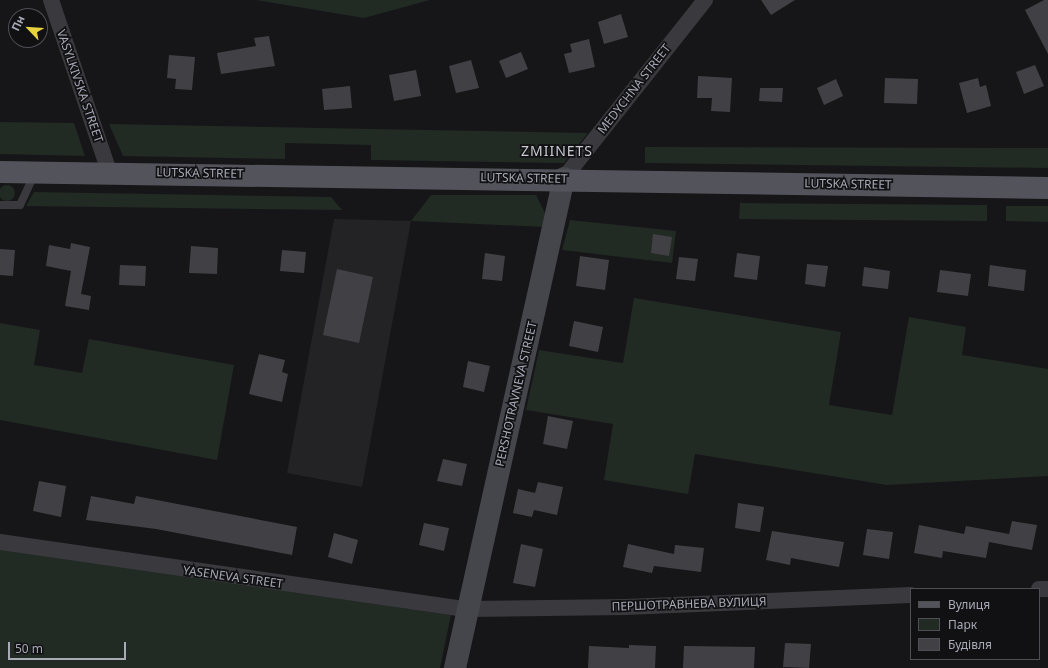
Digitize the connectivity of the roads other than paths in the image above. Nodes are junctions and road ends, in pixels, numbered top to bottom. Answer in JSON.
{"nodes":[{"id":1,"x":51,"y":0,"type":"edge"},
{"id":2,"x":701,"y":2,"type":"edge"},
{"id":3,"x":109,"y":171,"type":"junction"},
{"id":4,"x":0,"y":172,"type":"edge"},
{"id":5,"x":35,"y":173,"type":"junction"},
{"id":6,"x":564,"y":178,"type":"junction"},
{"id":7,"x":1048,"y":188,"type":"edge"},
{"id":8,"x":0,"y":205,"type":"edge"},
{"id":9,"x":0,"y":542,"type":"edge"},
{"id":10,"x":910,"y":595,"type":"edge"},
{"id":11,"x":467,"y":609,"type":"junction"},
{"id":12,"x":455,"y":668,"type":"edge"}],
"edges":[{"from":1,"to":3,"type":"street","name":"VASYLKIVSKA STREET"},
{"from":2,"to":6,"type":"street","name":"MEDYCHNA STREET"},
{"from":3,"to":5,"type":"main road","name":"LUTSKA STREET"},
{"from":3,"to":6,"type":"main road","name":"LUTSKA STREET"},
{"from":4,"to":5,"type":"main road","name":"LUTSKA STREET"},
{"from":5,"to":8,"type":"lane"},
{"from":6,"to":7,"type":"main road","name":"LUTSKA STREET"},
{"from":6,"to":11,"type":"street","name":"PERSHOTRAVNEVA STREET"},
{"from":9,"to":11,"type":"street","name":"YASENEVA STREET"},
{"from":10,"to":11,"type":"street","name":"ПЕРШОТРАВНЕВА ВУЛИЦЯ"},
{"from":11,"to":12,"type":"street","name":"PERSHOTRAVNEVA STREET"}]}
